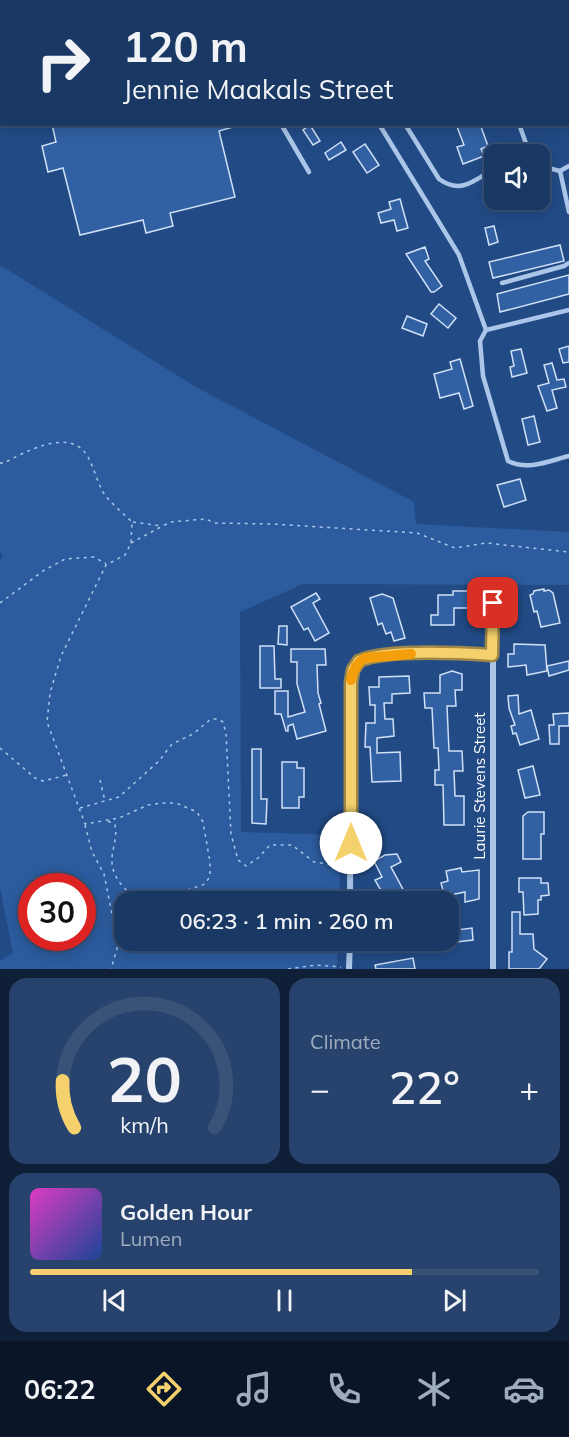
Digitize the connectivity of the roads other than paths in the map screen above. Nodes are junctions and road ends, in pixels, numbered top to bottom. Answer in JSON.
{"nodes":[{"id":1,"x":282,"y":126,"type":"edge"},
{"id":2,"x":380,"y":126,"type":"edge"},
{"id":3,"x":406,"y":126,"type":"edge"},
{"id":4,"x":520,"y":126,"type":"edge"},
{"id":5,"x":526,"y":144,"type":"edge"},
{"id":6,"x":569,"y":166,"type":"edge"},
{"id":7,"x":550,"y":168,"type":"edge"},
{"id":8,"x":560,"y":171,"type":"junction"},
{"id":9,"x":309,"y":172,"type":"dead end"},
{"id":10,"x":484,"y":175,"type":"edge"},
{"id":11,"x":569,"y":212,"type":"edge"},
{"id":12,"x":569,"y":263,"type":"edge"},
{"id":13,"x":502,"y":282,"type":"dead end"},
{"id":14,"x":569,"y":310,"type":"edge"},
{"id":15,"x":486,"y":330,"type":"junction"},
{"id":16,"x":569,"y":456,"type":"edge"},
{"id":17,"x":493,"y":603,"type":"dead end"},
{"id":18,"x":492,"y":655,"type":"junction"},
{"id":19,"x":350,"y":891,"type":"edge"},
{"id":20,"x":350,"y":951,"type":"edge"},
{"id":21,"x":349,"y":968,"type":"edge"},
{"id":22,"x":493,"y":969,"type":"edge"}],
"edges":[{"from":1,"to":9,"type":"lane"},
{"from":2,"to":15,"type":"lane"},
{"from":3,"to":10,"type":"lane"},
{"from":4,"to":5,"type":"lane"},
{"from":6,"to":8,"type":"lane"},
{"from":7,"to":8,"type":"lane"},
{"from":8,"to":11,"type":"lane"},
{"from":12,"to":13,"type":"lane"},
{"from":14,"to":15,"type":"lane"},
{"from":15,"to":16,"type":"lane"},
{"from":17,"to":18,"type":"street","name":"Laurie Stevens Street"},
{"from":18,"to":19,"type":"street"},
{"from":18,"to":22,"type":"street","name":"Laurie Stevens Street"},
{"from":20,"to":21,"type":"street"}]}
